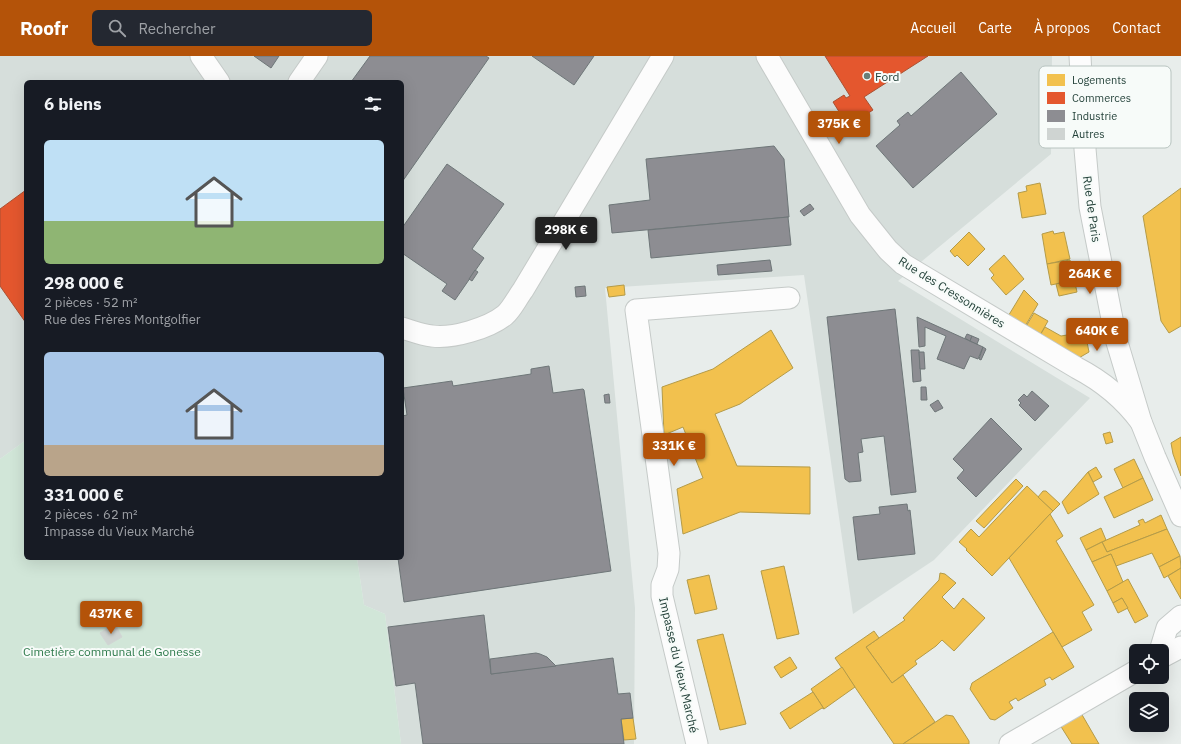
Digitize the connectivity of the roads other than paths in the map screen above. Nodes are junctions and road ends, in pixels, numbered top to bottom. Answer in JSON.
{"nodes":[{"id":1,"x":201,"y":56,"type":"edge"},
{"id":2,"x":317,"y":56,"type":"edge"},
{"id":3,"x":664,"y":56,"type":"edge"},
{"id":4,"x":767,"y":56,"type":"edge"},
{"id":5,"x":1080,"y":56,"type":"edge"},
{"id":6,"x":1081,"y":66,"type":"edge"},
{"id":7,"x":218,"y":80,"type":"edge"},
{"id":8,"x":300,"y":80,"type":"edge"},
{"id":9,"x":1085,"y":148,"type":"edge"},
{"id":10,"x":789,"y":298,"type":"dead end"},
{"id":11,"x":404,"y":329,"type":"edge"},
{"id":12,"x":1117,"y":342,"type":"junction"},
{"id":13,"x":1092,"y":376,"type":"junction"},
{"id":14,"x":1141,"y":422,"type":"junction"},
{"id":15,"x":1181,"y":516,"type":"edge"},
{"id":16,"x":1181,"y":616,"type":"edge"},
{"id":17,"x":1162,"y":644,"type":"edge"},
{"id":18,"x":1181,"y":647,"type":"edge"},
{"id":19,"x":1169,"y":653,"type":"edge"},
{"id":20,"x":1129,"y":675,"type":"edge"},
{"id":21,"x":697,"y":744,"type":"edge"},
{"id":22,"x":1010,"y":744,"type":"edge"}],
"edges":[{"from":1,"to":7,"type":"street"},
{"from":2,"to":8,"type":"street"},
{"from":3,"to":11,"type":"street"},
{"from":4,"to":13,"type":"street","name":"Rue des Cressonnières"},
{"from":5,"to":6,"type":"street","name":"Rue de Paris"},
{"from":9,"to":12,"type":"street","name":"Rue de Paris"},
{"from":10,"to":21,"type":"street","name":"Impasse du Vieux Marché"},
{"from":12,"to":13,"type":"street"},
{"from":12,"to":14,"type":"street","name":"Rue de Paris"},
{"from":13,"to":14,"type":"street","name":"Rue des Cressonnières"},
{"from":14,"to":15,"type":"street","name":"Rue de Paris"},
{"from":16,"to":17,"type":"street"},
{"from":18,"to":19,"type":"street"},
{"from":20,"to":22,"type":"street"}]}
